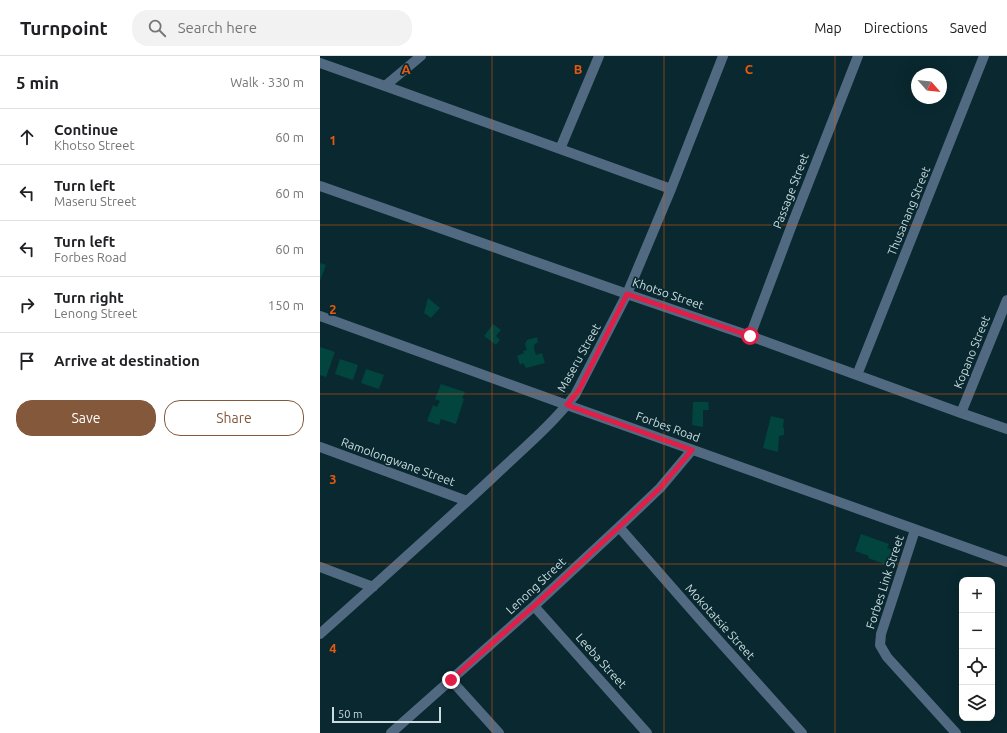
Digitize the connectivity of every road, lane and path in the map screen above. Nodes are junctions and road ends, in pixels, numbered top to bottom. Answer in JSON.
{"nodes":[{"id":1,"x":421,"y":56,"type":"edge"},
{"id":2,"x":598,"y":56,"type":"edge"},
{"id":3,"x":723,"y":56,"type":"edge"},
{"id":4,"x":858,"y":56,"type":"edge"},
{"id":5,"x":984,"y":56,"type":"edge"},
{"id":6,"x":320,"y":63,"type":"edge"},
{"id":7,"x":385,"y":86,"type":"junction"},
{"id":8,"x":560,"y":149,"type":"junction"},
{"id":9,"x":320,"y":186,"type":"edge"},
{"id":10,"x":671,"y":189,"type":"junction"},
{"id":11,"x":627,"y":294,"type":"junction"},
{"id":12,"x":1007,"y":300,"type":"edge"},
{"id":13,"x":320,"y":316,"type":"edge"},
{"id":14,"x":750,"y":336,"type":"junction"},
{"id":15,"x":857,"y":375,"type":"junction"},
{"id":16,"x":567,"y":405,"type":"junction"},
{"id":17,"x":961,"y":413,"type":"junction"},
{"id":18,"x":1007,"y":429,"type":"edge"},
{"id":19,"x":320,"y":447,"type":"edge"},
{"id":20,"x":692,"y":450,"type":"junction"},
{"id":21,"x":467,"y":501,"type":"junction"},
{"id":22,"x":619,"y":527,"type":"junction"},
{"id":23,"x":915,"y":530,"type":"junction"},
{"id":24,"x":1007,"y":562,"type":"edge"},
{"id":25,"x":320,"y":567,"type":"edge"},
{"id":26,"x":373,"y":586,"type":"junction"},
{"id":27,"x":534,"y":606,"type":"junction"},
{"id":28,"x":320,"y":634,"type":"edge"},
{"id":29,"x":451,"y":680,"type":"junction"},
{"id":30,"x":390,"y":733,"type":"edge"},
{"id":31,"x":499,"y":733,"type":"edge"},
{"id":32,"x":648,"y":733,"type":"edge"},
{"id":33,"x":802,"y":733,"type":"edge"},
{"id":34,"x":956,"y":733,"type":"edge"}],
"edges":[{"from":1,"to":7,"type":"street"},
{"from":2,"to":8,"type":"street"},
{"from":3,"to":10,"type":"street","name":"Maseru Street"},
{"from":4,"to":14,"type":"street","name":"Passage Street"},
{"from":5,"to":15,"type":"street","name":"Thusanang Street"},
{"from":6,"to":7,"type":"street"},
{"from":7,"to":8,"type":"street"},
{"from":8,"to":10,"type":"street"},
{"from":9,"to":11,"type":"street","name":"Khotso Street"},
{"from":10,"to":11,"type":"street","name":"Maseru Street"},
{"from":11,"to":14,"type":"street","name":"Khotso Street"},
{"from":11,"to":16,"type":"street","name":"Maseru Street"},
{"from":12,"to":17,"type":"street","name":"Kopano Street"},
{"from":13,"to":16,"type":"street","name":"Forbes Road"},
{"from":14,"to":15,"type":"street","name":"Khotso Street"},
{"from":15,"to":17,"type":"street","name":"Khotso Street"},
{"from":16,"to":20,"type":"street","name":"Forbes Road"},
{"from":16,"to":21,"type":"street","name":"Maseru Street"},
{"from":17,"to":18,"type":"street","name":"Khotso Street"},
{"from":19,"to":21,"type":"street","name":"Ramolongwane Street"},
{"from":20,"to":22,"type":"street","name":"Lenong Street"},
{"from":20,"to":23,"type":"street","name":"Forbes Road"},
{"from":21,"to":26,"type":"street","name":"Maseru Street"},
{"from":22,"to":27,"type":"street","name":"Lenong Street"},
{"from":22,"to":33,"type":"street","name":"Mokotatsie Street"},
{"from":23,"to":24,"type":"street","name":"Forbes Road"},
{"from":23,"to":34,"type":"street","name":"Forbes Link Street"},
{"from":25,"to":26,"type":"street"},
{"from":26,"to":28,"type":"street","name":"Maseru Street"},
{"from":27,"to":29,"type":"street","name":"Lenong Street"},
{"from":27,"to":32,"type":"street","name":"Leeba Street"},
{"from":29,"to":30,"type":"street","name":"Lenong Street"},
{"from":29,"to":31,"type":"street"}]}
